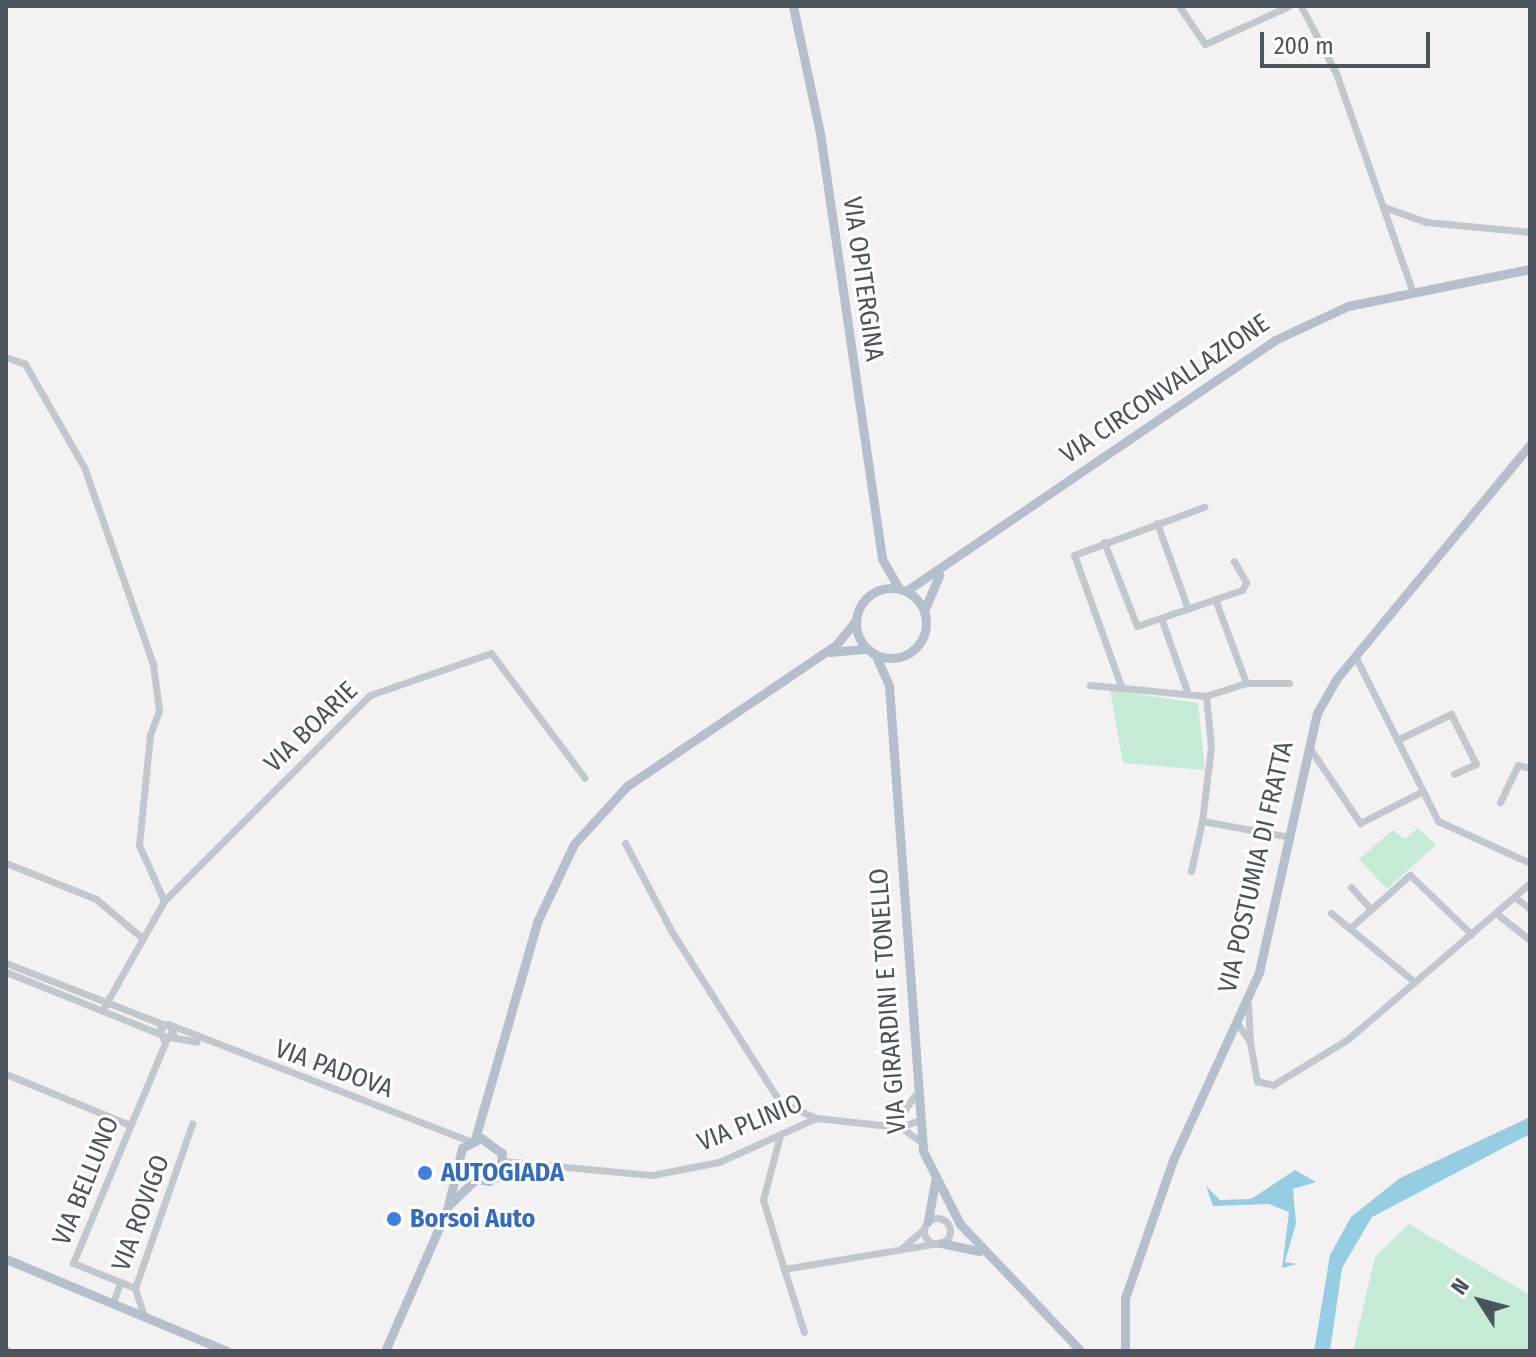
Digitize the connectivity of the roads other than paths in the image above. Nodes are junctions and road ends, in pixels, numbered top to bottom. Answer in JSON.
{"nodes":[{"id":1,"x":793,"y":6,"type":"edge"},
{"id":2,"x":1179,"y":6,"type":"edge"},
{"id":3,"x":1289,"y":6,"type":"edge"},
{"id":4,"x":1319,"y":6,"type":"edge"},
{"id":5,"x":1305,"y":8,"type":"edge"},
{"id":6,"x":1383,"y":207,"type":"junction"},
{"id":7,"x":1530,"y":232,"type":"edge"},
{"id":8,"x":1530,"y":269,"type":"edge"},
{"id":9,"x":1412,"y":290,"type":"junction"},
{"id":10,"x":6,"y":357,"type":"edge"},
{"id":11,"x":1530,"y":445,"type":"edge"},
{"id":12,"x":1204,"y":507,"type":"dead end"},
{"id":13,"x":1157,"y":523,"type":"junction"},
{"id":14,"x":1104,"y":542,"type":"junction"},
{"id":15,"x":882,"y":559,"type":"junction"},
{"id":16,"x":1234,"y":561,"type":"dead end"},
{"id":17,"x":941,"y":573,"type":"junction"},
{"id":18,"x":902,"y":590,"type":"junction"},
{"id":19,"x":873,"y":593,"type":"junction"},
{"id":20,"x":1215,"y":599,"type":"junction"},
{"id":21,"x":1188,"y":609,"type":"junction"},
{"id":22,"x":924,"y":611,"type":"junction"},
{"id":23,"x":1161,"y":618,"type":"junction"},
{"id":24,"x":856,"y":620,"type":"junction"},
{"id":25,"x":871,"y":652,"type":"junction"},
{"id":26,"x":819,"y":656,"type":"junction"},
{"id":27,"x":903,"y":656,"type":"junction"},
{"id":28,"x":1355,"y":656,"type":"junction"},
{"id":29,"x":1246,"y":683,"type":"junction"},
{"id":30,"x":1289,"y":683,"type":"dead end"},
{"id":31,"x":1090,"y":685,"type":"dead end"},
{"id":32,"x":889,"y":686,"type":"junction"},
{"id":33,"x":1121,"y":686,"type":"junction"},
{"id":34,"x":1187,"y":691,"type":"junction"},
{"id":35,"x":1206,"y":696,"type":"junction"},
{"id":36,"x":1397,"y":740,"type":"junction"},
{"id":37,"x":1307,"y":745,"type":"junction"},
{"id":38,"x":1530,"y":768,"type":"edge"},
{"id":39,"x":1454,"y":774,"type":"dead end"},
{"id":40,"x":585,"y":778,"type":"dead end"},
{"id":41,"x":1419,"y":793,"type":"junction"},
{"id":42,"x":1500,"y":802,"type":"dead end"},
{"id":43,"x":1202,"y":821,"type":"junction"},
{"id":44,"x":1290,"y":837,"type":"junction"},
{"id":45,"x":625,"y":843,"type":"dead end"},
{"id":46,"x":6,"y":863,"type":"edge"},
{"id":47,"x":1530,"y":863,"type":"edge"},
{"id":48,"x":1191,"y":871,"type":"dead end"},
{"id":49,"x":1530,"y":883,"type":"edge"},
{"id":50,"x":1351,"y":887,"type":"dead end"},
{"id":51,"x":1516,"y":898,"type":"junction"},
{"id":52,"x":164,"y":901,"type":"junction"},
{"id":53,"x":1370,"y":908,"type":"junction"},
{"id":54,"x":1530,"y":909,"type":"edge"},
{"id":55,"x":1331,"y":913,"type":"dead end"},
{"id":56,"x":1497,"y":914,"type":"junction"},
{"id":57,"x":1350,"y":928,"type":"junction"},
{"id":58,"x":1471,"y":934,"type":"junction"},
{"id":59,"x":141,"y":937,"type":"junction"},
{"id":60,"x":1530,"y":940,"type":"edge"},
{"id":61,"x":6,"y":963,"type":"edge"},
{"id":62,"x":6,"y":972,"type":"edge"},
{"id":63,"x":1411,"y":979,"type":"junction"},
{"id":64,"x":1248,"y":1004,"type":"junction"},
{"id":65,"x":104,"y":1006,"type":"junction"},
{"id":66,"x":1238,"y":1024,"type":"junction"},
{"id":67,"x":168,"y":1025,"type":"junction"},
{"id":68,"x":165,"y":1037,"type":"junction"},
{"id":69,"x":1250,"y":1042,"type":"junction"},
{"id":70,"x":207,"y":1044,"type":"junction"},
{"id":71,"x":6,"y":1074,"type":"edge"},
{"id":72,"x":914,"y":1096,"type":"junction"},
{"id":73,"x":487,"y":1106,"type":"junction"},
{"id":74,"x":816,"y":1118,"type":"junction"},
{"id":75,"x":917,"y":1121,"type":"junction"},
{"id":76,"x":192,"y":1124,"type":"dead end"},
{"id":77,"x":130,"y":1125,"type":"junction"},
{"id":78,"x":895,"y":1125,"type":"junction"},
{"id":79,"x":447,"y":1132,"type":"junction"},
{"id":80,"x":780,"y":1135,"type":"junction"},
{"id":81,"x":473,"y":1140,"type":"junction"},
{"id":82,"x":493,"y":1142,"type":"junction"},
{"id":83,"x":921,"y":1142,"type":"junction"},
{"id":84,"x":460,"y":1159,"type":"junction"},
{"id":85,"x":503,"y":1161,"type":"junction"},
{"id":86,"x":531,"y":1169,"type":"junction"},
{"id":87,"x":491,"y":1180,"type":"junction"},
{"id":88,"x":474,"y":1181,"type":"junction"},
{"id":89,"x":935,"y":1182,"type":"junction"},
{"id":90,"x":447,"y":1210,"type":"junction"},
{"id":91,"x":926,"y":1225,"type":"junction"},
{"id":92,"x":940,"y":1243,"type":"junction"},
{"id":93,"x":896,"y":1251,"type":"junction"},
{"id":94,"x":986,"y":1254,"type":"junction"},
{"id":95,"x":6,"y":1259,"type":"edge"},
{"id":96,"x":784,"y":1269,"type":"junction"},
{"id":97,"x":120,"y":1283,"type":"junction"},
{"id":98,"x":136,"y":1291,"type":"junction"},
{"id":99,"x":118,"y":1305,"type":"junction"},
{"id":100,"x":144,"y":1316,"type":"junction"},
{"id":101,"x":804,"y":1332,"type":"dead end"},
{"id":102,"x":227,"y":1351,"type":"edge"},
{"id":103,"x":385,"y":1351,"type":"edge"},
{"id":104,"x":1081,"y":1351,"type":"edge"},
{"id":105,"x":1125,"y":1351,"type":"edge"}],
"edges":[{"from":1,"to":15,"type":"main road","name":"VIA OPITERGINA"},
{"from":2,"to":3,"type":"street"},
{"from":4,"to":5,"type":"street"},
{"from":5,"to":6,"type":"street"},
{"from":6,"to":7,"type":"street"},
{"from":6,"to":9,"type":"street"},
{"from":8,"to":9,"type":"main road","name":"VIA CIRCONVALLAZIONE"},
{"from":9,"to":17,"type":"main road","name":"VIA CIRCONVALLAZIONE"},
{"from":10,"to":52,"type":"street"},
{"from":11,"to":28,"type":"main road","name":"VIA POSTUMIA DI FRATTA"},
{"from":12,"to":13,"type":"street"},
{"from":13,"to":14,"type":"street"},
{"from":13,"to":21,"type":"street"},
{"from":14,"to":23,"type":"street"},
{"from":14,"to":33,"type":"street"},
{"from":15,"to":18,"type":"main road","name":"VIA OPITERGINA"},
{"from":15,"to":19,"type":"main road","name":"VIA OPITERGINA"},
{"from":16,"to":20,"type":"street"},
{"from":17,"to":18,"type":"main road","name":"VIA CIRCONVALLAZIONE"},
{"from":17,"to":22,"type":"main road"},
{"from":18,"to":19,"type":"main road"},
{"from":18,"to":22,"type":"main road"},
{"from":19,"to":24,"type":"main road"},
{"from":20,"to":21,"type":"street"},
{"from":20,"to":29,"type":"street"},
{"from":21,"to":23,"type":"street"},
{"from":22,"to":27,"type":"main road"},
{"from":23,"to":34,"type":"street"},
{"from":24,"to":25,"type":"main road"},
{"from":24,"to":26,"type":"main road"},
{"from":25,"to":26,"type":"main road"},
{"from":25,"to":27,"type":"main road"},
{"from":25,"to":32,"type":"main road","name":"VIA GIRARDINI E TONELLO"},
{"from":26,"to":73,"type":"main road"},
{"from":27,"to":32,"type":"main road","name":"VIA GIRARDINI E TONELLO"},
{"from":28,"to":36,"type":"street"},
{"from":28,"to":37,"type":"main road","name":"VIA POSTUMIA DI FRATTA"},
{"from":29,"to":30,"type":"street"},
{"from":29,"to":35,"type":"street"},
{"from":31,"to":33,"type":"street"},
{"from":32,"to":72,"type":"main road","name":"VIA GIRARDINI E TONELLO"},
{"from":33,"to":34,"type":"street"},
{"from":34,"to":35,"type":"street"},
{"from":35,"to":43,"type":"street"},
{"from":36,"to":39,"type":"street"},
{"from":36,"to":41,"type":"street"},
{"from":37,"to":41,"type":"street"},
{"from":37,"to":44,"type":"main road","name":"VIA POSTUMIA DI FRATTA"},
{"from":38,"to":42,"type":"street"},
{"from":40,"to":52,"type":"street","name":"VIA BOARIE"},
{"from":41,"to":47,"type":"street"},
{"from":43,"to":44,"type":"street"},
{"from":43,"to":48,"type":"street"},
{"from":44,"to":64,"type":"main road","name":"VIA POSTUMIA DI FRATTA"},
{"from":45,"to":74,"type":"street"},
{"from":46,"to":59,"type":"street"},
{"from":49,"to":51,"type":"street"},
{"from":50,"to":53,"type":"street"},
{"from":51,"to":54,"type":"street"},
{"from":51,"to":56,"type":"street"},
{"from":52,"to":59,"type":"street","name":"VIA BOARIE"},
{"from":53,"to":57,"type":"street"},
{"from":53,"to":58,"type":"street"},
{"from":55,"to":57,"type":"street"},
{"from":56,"to":58,"type":"street"},
{"from":56,"to":60,"type":"street"},
{"from":57,"to":63,"type":"street"},
{"from":58,"to":63,"type":"street"},
{"from":59,"to":65,"type":"street","name":"VIA BOARIE"},
{"from":61,"to":65,"type":"street"},
{"from":62,"to":65,"type":"street"},
{"from":63,"to":69,"type":"street"},
{"from":64,"to":66,"type":"main road","name":"VIA POSTUMIA DI FRATTA"},
{"from":64,"to":69,"type":"street"},
{"from":65,"to":67,"type":"street"},
{"from":65,"to":68,"type":"street"},
{"from":66,"to":69,"type":"street"},
{"from":66,"to":105,"type":"main road","name":"VIA POSTUMIA DI FRATTA"},
{"from":67,"to":68,"type":"street"},
{"from":67,"to":68,"type":"street"},
{"from":67,"to":70,"type":"street"},
{"from":68,"to":70,"type":"street"},
{"from":68,"to":77,"type":"street","name":"VIA BELLUNO"},
{"from":70,"to":79,"type":"street","name":"VIA PADOVA"},
{"from":71,"to":77,"type":"street"},
{"from":72,"to":75,"type":"main road","name":"VIA GIRARDINI E TONELLO"},
{"from":72,"to":78,"type":"street"},
{"from":73,"to":81,"type":"main road"},
{"from":73,"to":82,"type":"main road"},
{"from":74,"to":78,"type":"street","name":"VIA PLINIO"},
{"from":74,"to":80,"type":"street","name":"VIA PLINIO"},
{"from":75,"to":78,"type":"street","name":"VIA PLINIO"},
{"from":75,"to":83,"type":"main road","name":"VIA GIRARDINI E TONELLO"},
{"from":76,"to":98,"type":"street","name":"VIA ROVIGO"},
{"from":77,"to":97,"type":"street","name":"VIA BELLUNO"},
{"from":78,"to":83,"type":"street"},
{"from":79,"to":81,"type":"street","name":"VIA PADOVA"},
{"from":79,"to":84,"type":"street"},
{"from":80,"to":86,"type":"street","name":"VIA PLINIO"},
{"from":80,"to":96,"type":"street"},
{"from":81,"to":82,"type":"main road"},
{"from":81,"to":84,"type":"main road"},
{"from":82,"to":85,"type":"main road"},
{"from":83,"to":89,"type":"main road","name":"VIA GIRARDINI E TONELLO"},
{"from":84,"to":88,"type":"main road"},
{"from":84,"to":90,"type":"main road"},
{"from":85,"to":86,"type":"street","name":"VIA PLINIO"},
{"from":85,"to":87,"type":"main road"},
{"from":86,"to":87,"type":"street","name":"VIA PLINIO"},
{"from":87,"to":88,"type":"main road"},
{"from":88,"to":90,"type":"main road"},
{"from":89,"to":91,"type":"main road"},
{"from":89,"to":94,"type":"main road","name":"VIA GIRARDINI E TONELLO"},
{"from":90,"to":103,"type":"main road"},
{"from":91,"to":92,"type":"street"},
{"from":91,"to":92,"type":"street"},
{"from":91,"to":93,"type":"street"},
{"from":92,"to":93,"type":"street"},
{"from":92,"to":94,"type":"main road"},
{"from":93,"to":96,"type":"street"},
{"from":94,"to":104,"type":"main road","name":"VIA GIRARDINI E TONELLO"},
{"from":95,"to":99,"type":"main road"},
{"from":96,"to":101,"type":"street"},
{"from":97,"to":98,"type":"street"},
{"from":97,"to":99,"type":"street"},
{"from":98,"to":99,"type":"street"},
{"from":98,"to":100,"type":"street","name":"VIA ROVIGO"},
{"from":99,"to":100,"type":"main road"},
{"from":100,"to":102,"type":"main road"}]}
